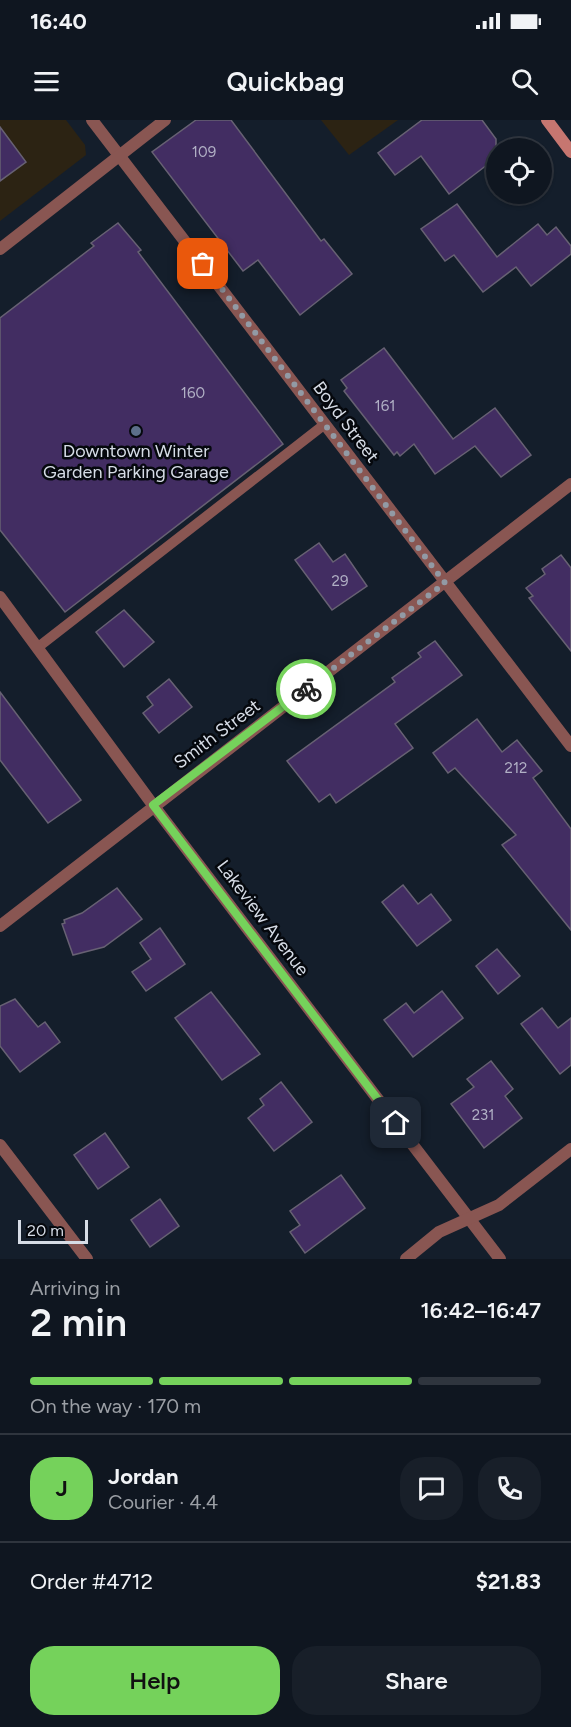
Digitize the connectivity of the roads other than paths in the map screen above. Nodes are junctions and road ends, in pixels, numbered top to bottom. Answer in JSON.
{"nodes":[{"id":1,"x":92,"y":120,"type":"edge"},
{"id":2,"x":165,"y":120,"type":"edge"},
{"id":3,"x":547,"y":120,"type":"edge"},
{"id":4,"x":571,"y":152,"type":"edge"},
{"id":5,"x":121,"y":156,"type":"junction"},
{"id":6,"x":0,"y":249,"type":"edge"},
{"id":7,"x":325,"y":424,"type":"junction"},
{"id":8,"x":571,"y":484,"type":"edge"},
{"id":9,"x":445,"y":583,"type":"junction"},
{"id":10,"x":0,"y":597,"type":"edge"},
{"id":11,"x":37,"y":648,"type":"junction"},
{"id":12,"x":571,"y":746,"type":"edge"},
{"id":13,"x":153,"y":805,"type":"junction"},
{"id":14,"x":0,"y":926,"type":"edge"},
{"id":15,"x":0,"y":1145,"type":"edge"},
{"id":16,"x":571,"y":1149,"type":"edge"},
{"id":17,"x":469,"y":1218,"type":"junction"},
{"id":18,"x":87,"y":1259,"type":"edge"},
{"id":19,"x":406,"y":1259,"type":"edge"},
{"id":20,"x":500,"y":1259,"type":"edge"}],
"edges":[{"from":1,"to":5,"type":"street","name":"Boyd Street"},
{"from":2,"to":5,"type":"street"},
{"from":3,"to":4,"type":"main road"},
{"from":5,"to":6,"type":"street"},
{"from":5,"to":7,"type":"street","name":"Boyd Street"},
{"from":7,"to":9,"type":"street","name":"Boyd Street"},
{"from":7,"to":11,"type":"lane"},
{"from":8,"to":9,"type":"street","name":"Smith Street"},
{"from":9,"to":12,"type":"street","name":"Boyd Street"},
{"from":9,"to":13,"type":"street","name":"Smith Street"},
{"from":10,"to":11,"type":"street","name":"Lakeview Avenue"},
{"from":11,"to":13,"type":"street","name":"Lakeview Avenue"},
{"from":13,"to":14,"type":"street","name":"Smith Street"},
{"from":13,"to":17,"type":"street","name":"Lakeview Avenue"},
{"from":15,"to":18,"type":"street"},
{"from":16,"to":17,"type":"street"},
{"from":17,"to":19,"type":"street"},
{"from":17,"to":20,"type":"street","name":"Lakeview Avenue"}]}
